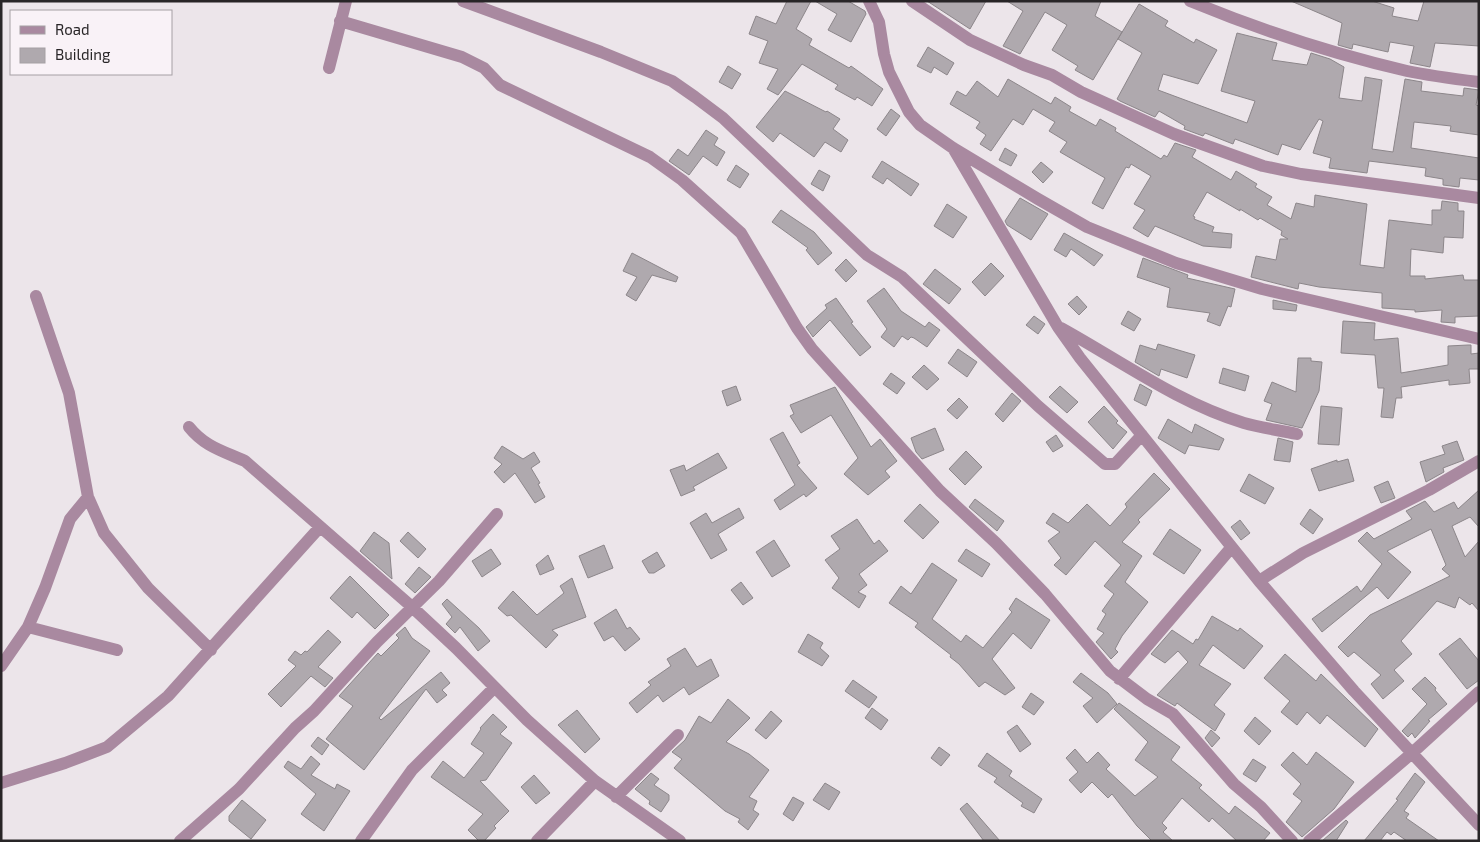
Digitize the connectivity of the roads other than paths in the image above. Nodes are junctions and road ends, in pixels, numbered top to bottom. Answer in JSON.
{"nodes":[{"id":1,"x":346,"y":1,"type":"edge"},
{"id":2,"x":463,"y":1,"type":"edge"},
{"id":3,"x":869,"y":1,"type":"edge"},
{"id":4,"x":912,"y":1,"type":"edge"},
{"id":5,"x":1190,"y":1,"type":"edge"},
{"id":6,"x":340,"y":21,"type":"junction"},
{"id":7,"x":329,"y":68,"type":"dead end"},
{"id":8,"x":1479,"y":82,"type":"edge"},
{"id":9,"x":953,"y":148,"type":"junction"},
{"id":10,"x":1479,"y":198,"type":"edge"},
{"id":11,"x":36,"y":296,"type":"dead end"},
{"id":12,"x":1058,"y":327,"type":"junction"},
{"id":13,"x":1479,"y":339,"type":"edge"},
{"id":14,"x":189,"y":427,"type":"dead end"},
{"id":15,"x":1297,"y":434,"type":"dead end"},
{"id":16,"x":1142,"y":435,"type":"junction"},
{"id":17,"x":1479,"y":461,"type":"edge"},
{"id":18,"x":88,"y":497,"type":"junction"},
{"id":19,"x":497,"y":514,"type":"dead end"},
{"id":20,"x":320,"y":528,"type":"junction"},
{"id":21,"x":1232,"y":548,"type":"junction"},
{"id":22,"x":1259,"y":581,"type":"junction"},
{"id":23,"x":411,"y":606,"type":"junction"},
{"id":24,"x":28,"y":627,"type":"junction"},
{"id":25,"x":117,"y":650,"type":"dead end"},
{"id":26,"x":211,"y":650,"type":"junction"},
{"id":27,"x":1,"y":666,"type":"edge"},
{"id":28,"x":1119,"y":679,"type":"junction"},
{"id":29,"x":494,"y":688,"type":"junction"},
{"id":30,"x":1479,"y":692,"type":"edge"},
{"id":31,"x":678,"y":735,"type":"dead end"},
{"id":32,"x":1411,"y":754,"type":"junction"},
{"id":33,"x":595,"y":781,"type":"junction"},
{"id":34,"x":1,"y":783,"type":"edge"},
{"id":35,"x":616,"y":797,"type":"junction"},
{"id":36,"x":1479,"y":825,"type":"edge"},
{"id":37,"x":180,"y":841,"type":"edge"},
{"id":38,"x":361,"y":841,"type":"edge"},
{"id":39,"x":538,"y":841,"type":"edge"},
{"id":40,"x":680,"y":841,"type":"edge"},
{"id":41,"x":1292,"y":841,"type":"edge"},
{"id":42,"x":1309,"y":841,"type":"edge"}],
"edges":[{"from":1,"to":6,"type":"street"},
{"from":2,"to":16,"type":"street"},
{"from":3,"to":9,"type":"street"},
{"from":4,"to":10,"type":"street"},
{"from":5,"to":8,"type":"street"},
{"from":6,"to":7,"type":"street"},
{"from":6,"to":28,"type":"street"},
{"from":9,"to":12,"type":"street"},
{"from":9,"to":13,"type":"street"},
{"from":11,"to":18,"type":"street"},
{"from":12,"to":15,"type":"street"},
{"from":12,"to":16,"type":"street"},
{"from":14,"to":20,"type":"street"},
{"from":16,"to":21,"type":"street"},
{"from":17,"to":22,"type":"street"},
{"from":18,"to":24,"type":"street"},
{"from":18,"to":26,"type":"street"},
{"from":19,"to":23,"type":"street"},
{"from":20,"to":23,"type":"street"},
{"from":20,"to":26,"type":"street"},
{"from":21,"to":22,"type":"street"},
{"from":21,"to":28,"type":"street"},
{"from":22,"to":32,"type":"street"},
{"from":23,"to":29,"type":"street"},
{"from":23,"to":37,"type":"street"},
{"from":24,"to":25,"type":"street"},
{"from":24,"to":27,"type":"street"},
{"from":26,"to":34,"type":"street"},
{"from":28,"to":41,"type":"street"},
{"from":29,"to":33,"type":"street"},
{"from":29,"to":38,"type":"street"},
{"from":30,"to":32,"type":"street"},
{"from":31,"to":35,"type":"street"},
{"from":32,"to":36,"type":"street"},
{"from":32,"to":42,"type":"street"},
{"from":33,"to":35,"type":"street"},
{"from":33,"to":39,"type":"street"},
{"from":35,"to":40,"type":"street"}]}
